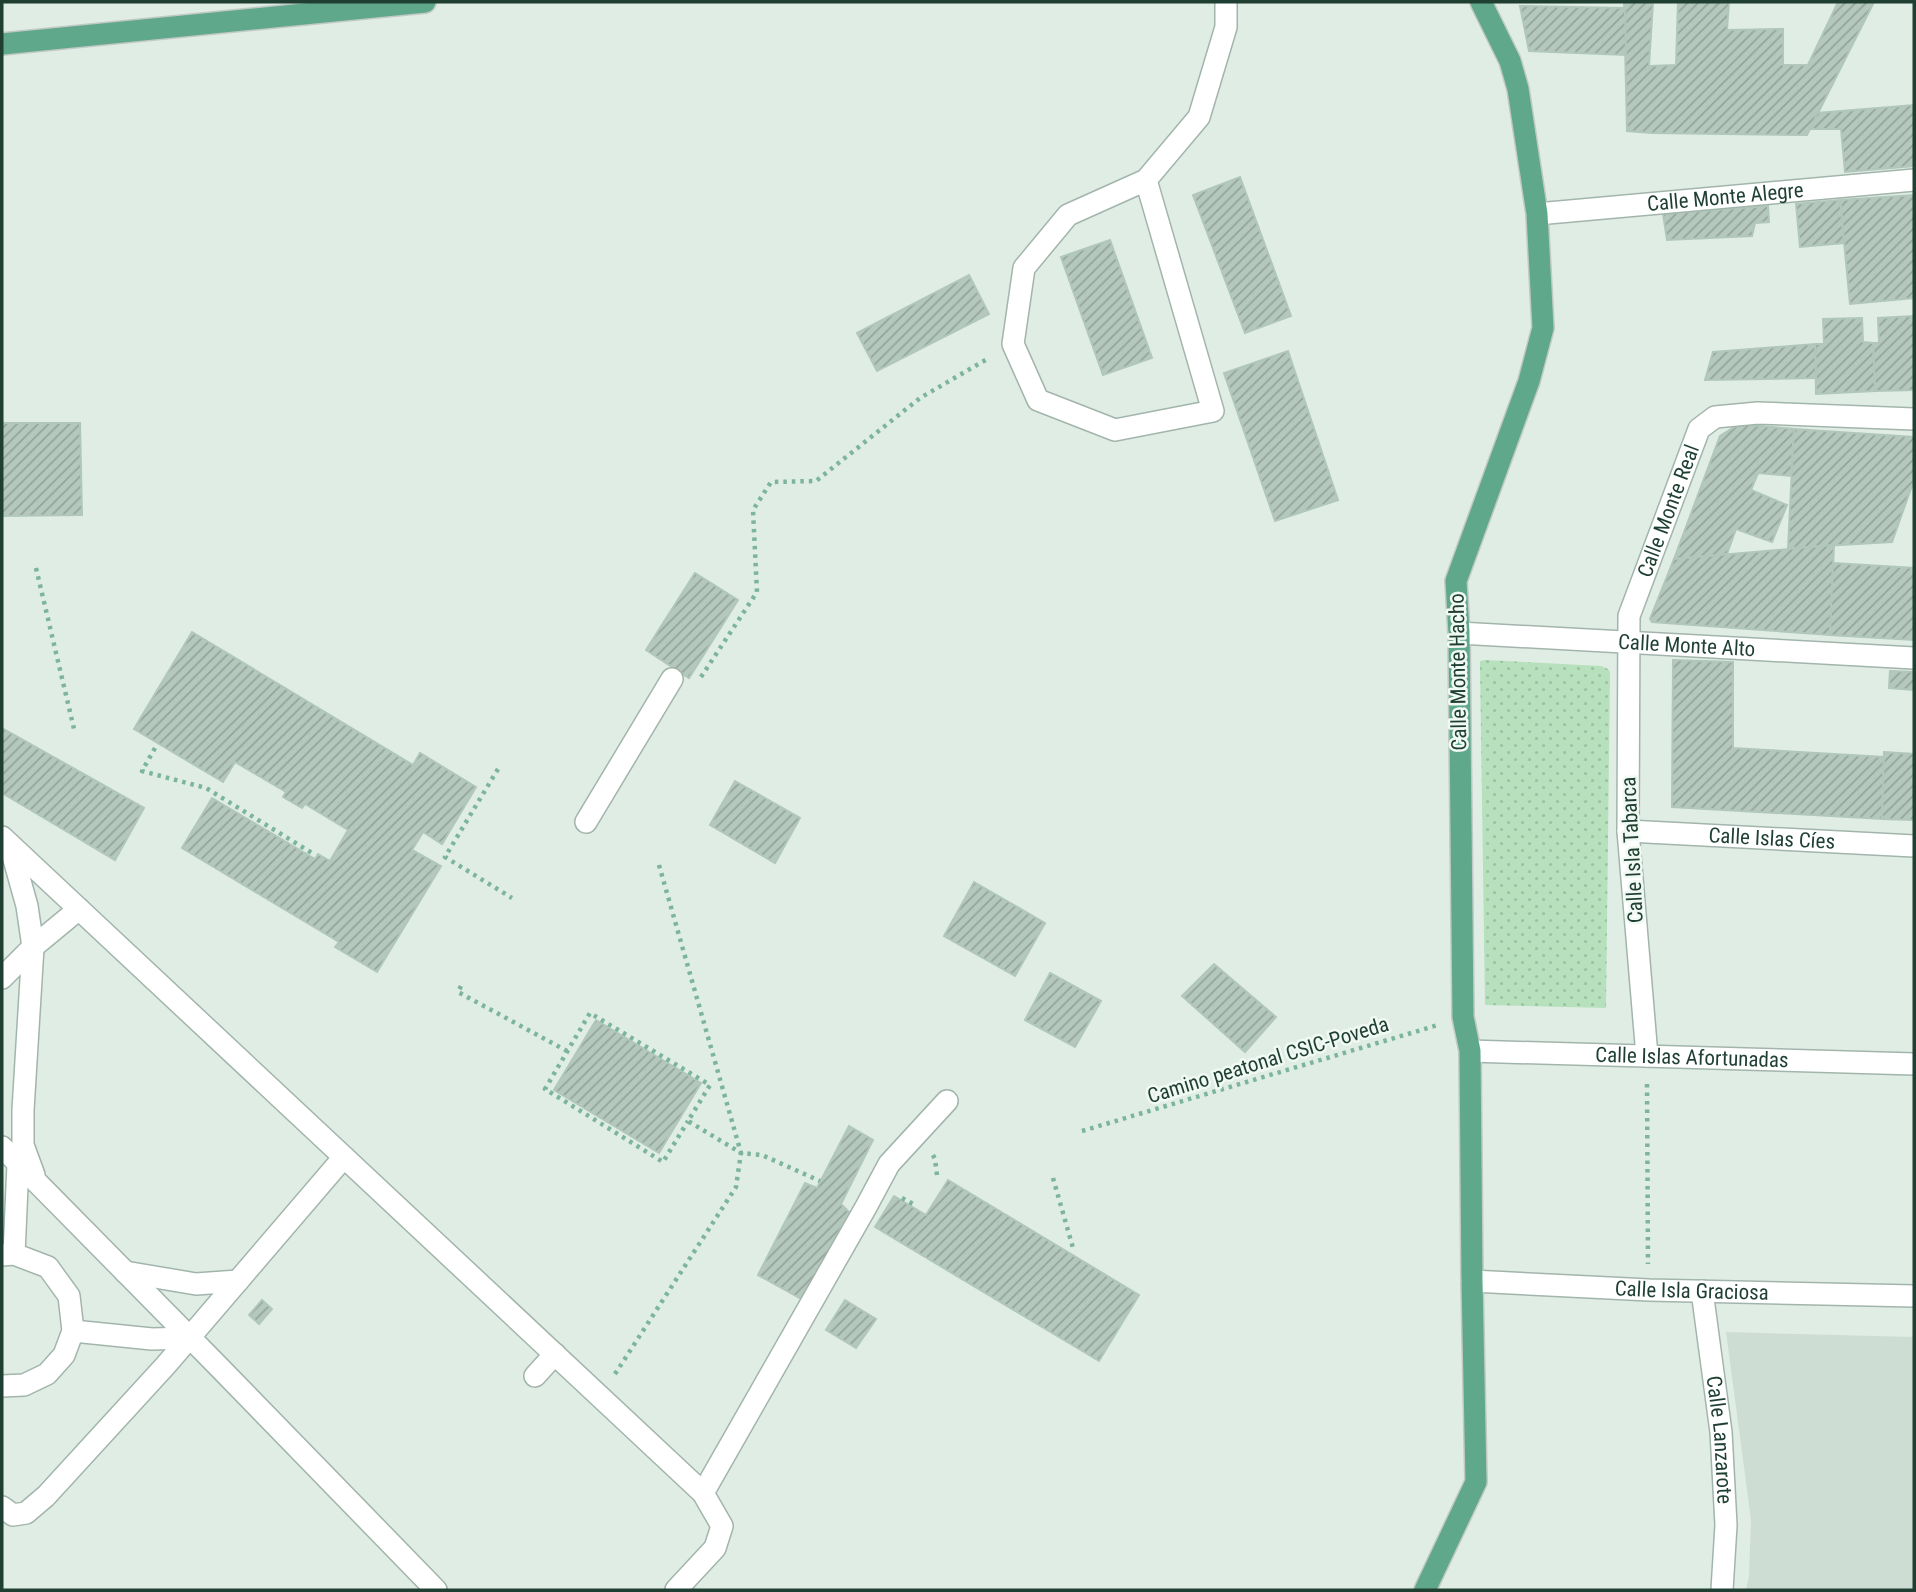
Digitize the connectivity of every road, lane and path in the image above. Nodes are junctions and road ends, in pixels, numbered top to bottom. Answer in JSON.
{"nodes":[{"id":1,"x":425,"y":2,"type":"edge"},
{"id":2,"x":1226,"y":2,"type":"edge"},
{"id":3,"x":1481,"y":2,"type":"edge"},
{"id":4,"x":2,"y":44,"type":"edge"},
{"id":5,"x":1146,"y":180,"type":"junction"},
{"id":6,"x":1914,"y":180,"type":"edge"},
{"id":7,"x":1537,"y":214,"type":"junction"},
{"id":8,"x":1013,"y":344,"type":"junction"},
{"id":9,"x":1914,"y":419,"type":"edge"},
{"id":10,"x":36,"y":568,"type":"dead end"},
{"id":11,"x":1459,"y":633,"type":"junction"},
{"id":12,"x":1628,"y":642,"type":"junction"},
{"id":13,"x":1914,"y":658,"type":"edge"},
{"id":14,"x":672,"y":679,"type":"joint"},
{"id":15,"x":74,"y":729,"type":"dead end"},
{"id":16,"x":155,"y":748,"type":"dead end"},
{"id":17,"x":498,"y":769,"type":"dead end"},
{"id":18,"x":586,"y":822,"type":"dead end"},
{"id":19,"x":1628,"y":831,"type":"junction"},
{"id":20,"x":6,"y":841,"type":"edge"},
{"id":21,"x":1914,"y":846,"type":"edge"},
{"id":22,"x":312,"y":853,"type":"dead end"},
{"id":23,"x":659,"y":865,"type":"dead end"},
{"id":24,"x":512,"y":898,"type":"dead end"},
{"id":25,"x":79,"y":909,"type":"junction"},
{"id":26,"x":33,"y":947,"type":"junction"},
{"id":27,"x":2,"y":978,"type":"edge"},
{"id":28,"x":461,"y":986,"type":"dead end"},
{"id":29,"x":1463,"y":1017,"type":"junction"},
{"id":30,"x":567,"y":1051,"type":"junction"},
{"id":31,"x":1470,"y":1052,"type":"junction"},
{"id":32,"x":1647,"y":1056,"type":"junction"},
{"id":33,"x":1914,"y":1064,"type":"edge"},
{"id":34,"x":947,"y":1101,"type":"dead end"},
{"id":35,"x":688,"y":1121,"type":"junction"},
{"id":36,"x":1082,"y":1131,"type":"dead end"},
{"id":37,"x":2,"y":1147,"type":"edge"},
{"id":38,"x":741,"y":1153,"type":"junction"},
{"id":39,"x":344,"y":1157,"type":"junction"},
{"id":40,"x":19,"y":1164,"type":"junction"},
{"id":41,"x":1054,"y":1178,"type":"dead end"},
{"id":42,"x":36,"y":1181,"type":"junction"},
{"id":43,"x":820,"y":1181,"type":"dead end"},
{"id":44,"x":1073,"y":1248,"type":"dead end"},
{"id":45,"x":8,"y":1254,"type":"edge"},
{"id":46,"x":125,"y":1272,"type":"junction"},
{"id":47,"x":238,"y":1281,"type":"junction"},
{"id":48,"x":1472,"y":1281,"type":"junction"},
{"id":49,"x":1648,"y":1290,"type":"junction"},
{"id":50,"x":1702,"y":1292,"type":"junction"},
{"id":51,"x":1914,"y":1296,"type":"edge"},
{"id":52,"x":73,"y":1331,"type":"junction"},
{"id":53,"x":190,"y":1338,"type":"junction"},
{"id":54,"x":555,"y":1354,"type":"junction"},
{"id":55,"x":534,"y":1376,"type":"dead end"},
{"id":56,"x":2,"y":1387,"type":"edge"},
{"id":57,"x":600,"y":1397,"type":"junction"},
{"id":58,"x":704,"y":1493,"type":"junction"},
{"id":59,"x":2,"y":1507,"type":"edge"},
{"id":60,"x":436,"y":1590,"type":"edge"},
{"id":61,"x":676,"y":1590,"type":"edge"},
{"id":62,"x":1425,"y":1590,"type":"edge"},
{"id":63,"x":1722,"y":1590,"type":"edge"}],
"edges":[{"from":1,"to":4,"type":"main road"},
{"from":2,"to":5,"type":"street"},
{"from":3,"to":7,"type":"main road","name":"Calle Monte Hacho"},
{"from":5,"to":8,"type":"street"},
{"from":5,"to":8,"type":"street"},
{"from":6,"to":7,"type":"street","name":"Calle Monte Alegre"},
{"from":7,"to":11,"type":"main road","name":"Calle Monte Hacho"},
{"from":8,"to":14,"type":"path"},
{"from":9,"to":12,"type":"street","name":"Calle Monte Real"},
{"from":10,"to":15,"type":"path"},
{"from":11,"to":12,"type":"street","name":"Calle Monte Alto"},
{"from":11,"to":29,"type":"main road","name":"Calle Monte Hacho"},
{"from":12,"to":13,"type":"street","name":"Calle Monte Alto"},
{"from":12,"to":19,"type":"street","name":"Calle Isla Tabarca"},
{"from":14,"to":18,"type":"street"},
{"from":16,"to":22,"type":"path"},
{"from":17,"to":24,"type":"path"},
{"from":19,"to":21,"type":"street","name":"Calle Islas Cíes"},
{"from":19,"to":32,"type":"street","name":"Calle Isla Tabarca"},
{"from":20,"to":25,"type":"street"},
{"from":20,"to":26,"type":"street"},
{"from":23,"to":38,"type":"path"},
{"from":25,"to":26,"type":"street"},
{"from":25,"to":39,"type":"street"},
{"from":26,"to":27,"type":"street"},
{"from":26,"to":42,"type":"street"},
{"from":28,"to":30,"type":"path"},
{"from":29,"to":31,"type":"main road","name":"Calle Monte Hacho"},
{"from":29,"to":36,"type":"path","name":"Camino peatonal CSIC-Poveda"},
{"from":30,"to":35,"type":"path"},
{"from":30,"to":35,"type":"path"},
{"from":31,"to":32,"type":"street","name":"Calle Islas Afortunadas"},
{"from":31,"to":48,"type":"main road","name":"Calle Monte Hacho"},
{"from":32,"to":33,"type":"street","name":"Calle Islas Afortunadas"},
{"from":32,"to":49,"type":"path"},
{"from":34,"to":58,"type":"street"},
{"from":35,"to":38,"type":"path"},
{"from":37,"to":40,"type":"street"},
{"from":38,"to":43,"type":"path"},
{"from":38,"to":57,"type":"path"},
{"from":39,"to":47,"type":"street"},
{"from":39,"to":54,"type":"street"},
{"from":40,"to":42,"type":"street"},
{"from":40,"to":45,"type":"street"},
{"from":41,"to":44,"type":"path"},
{"from":42,"to":46,"type":"street"},
{"from":45,"to":52,"type":"street"},
{"from":46,"to":47,"type":"street"},
{"from":46,"to":53,"type":"street"},
{"from":47,"to":53,"type":"street"},
{"from":48,"to":49,"type":"street","name":"Calle Isla Graciosa"},
{"from":48,"to":62,"type":"main road","name":"Calle Monte Hacho"},
{"from":49,"to":50,"type":"street","name":"Calle Isla Graciosa"},
{"from":50,"to":51,"type":"street","name":"Calle Isla Graciosa"},
{"from":50,"to":63,"type":"street","name":"Calle Lanzarote"},
{"from":52,"to":53,"type":"street"},
{"from":52,"to":56,"type":"street"},
{"from":53,"to":59,"type":"street"},
{"from":53,"to":60,"type":"street"},
{"from":54,"to":55,"type":"street"},
{"from":54,"to":57,"type":"street"},
{"from":57,"to":58,"type":"street"},
{"from":58,"to":61,"type":"street"}]}
